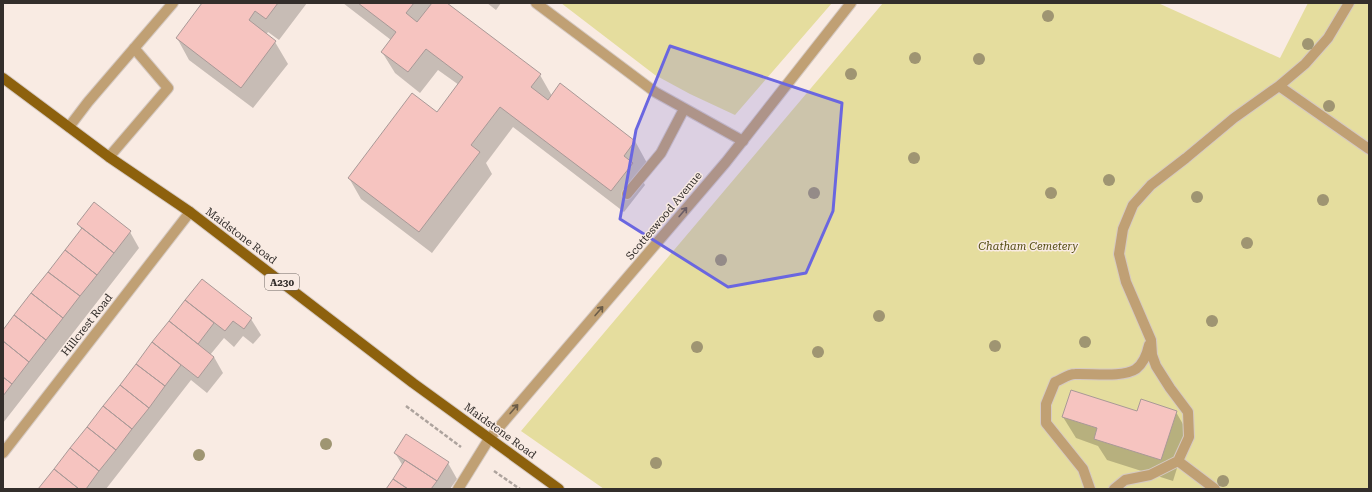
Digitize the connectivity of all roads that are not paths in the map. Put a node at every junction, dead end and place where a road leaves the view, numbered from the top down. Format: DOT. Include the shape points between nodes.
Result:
graph roads {
  1 [pos="173,3"];
  2 [pos="536,3"];
  3 [pos="851,3"];
  4 [pos="1349,3"];
  5 [pos="134,48"];
  6 [pos="3,78"];
  7 [pos="1279,86"];
  8 [pos="684,108"];
  9 [pos="69,127"];
  10 [pos="743,141"];
  11 [pos="1369,149"];
  12 [pos="109,157"];
  13 [pos="627,194"];
  14 [pos="190,212"];
  15 [pos="1151,340"];
  16 [pos="489,439"];
  17 [pos="3,453"];
  18 [pos="1178,461"];
  19 [pos="458,489"];
  20 [pos="559,489"];
  21 [pos="1090,489"];
  22 [pos="1114,489"];
  23 [pos="1215,489"];
  1 -- 5 [label="street"];
  2 -- 8 [label="street" via="655,92"];
  3 -- 10 [label="street, Scotteswood Avenue"];
  4 -- 7 [label="street" via="1328,38 1305,64"];
  5 -- 9 [label="street"];
  5 -- 12 [label="street" via="168,88"];
  6 -- 9 [label="main road, Maidstone Road / A230"];
  7 -- 11 [label="street"];
  7 -- 15 [label="street" via="1234,118 1151,185 1133,205 1123,229 1119,254 1126,282"];
  8 -- 10 [label="street"];
  8 -- 13 [label="street" via="661,154"];
  9 -- 12 [label="main road, Maidstone Road / A230"];
  16 -- 10 [label="street, Scotteswood Avenue, one-way"];
  12 -- 14 [label="main road, Maidstone Road / A230"];
  14 -- 16 [label="main road, Maidstone Road / A230"];
  14 -- 17 [label="street, Hillcrest Road"];
  15 -- 18 [label="street" via="1156,366 1188,412 1189,436"];
  15 -- 21 [label="street" via="1146,357 1136,369 1124,373 1073,374 1055,382 1046,404 1046,423 1083,469"];
  16 -- 19 [label="street, Scotteswood Avenue"];
  16 -- 20 [label="main road, Maidstone Road / A230"];
  18 -- 22 [label="street" via="1150,475 1125,480"];
  18 -- 23 [label="street"];
}
